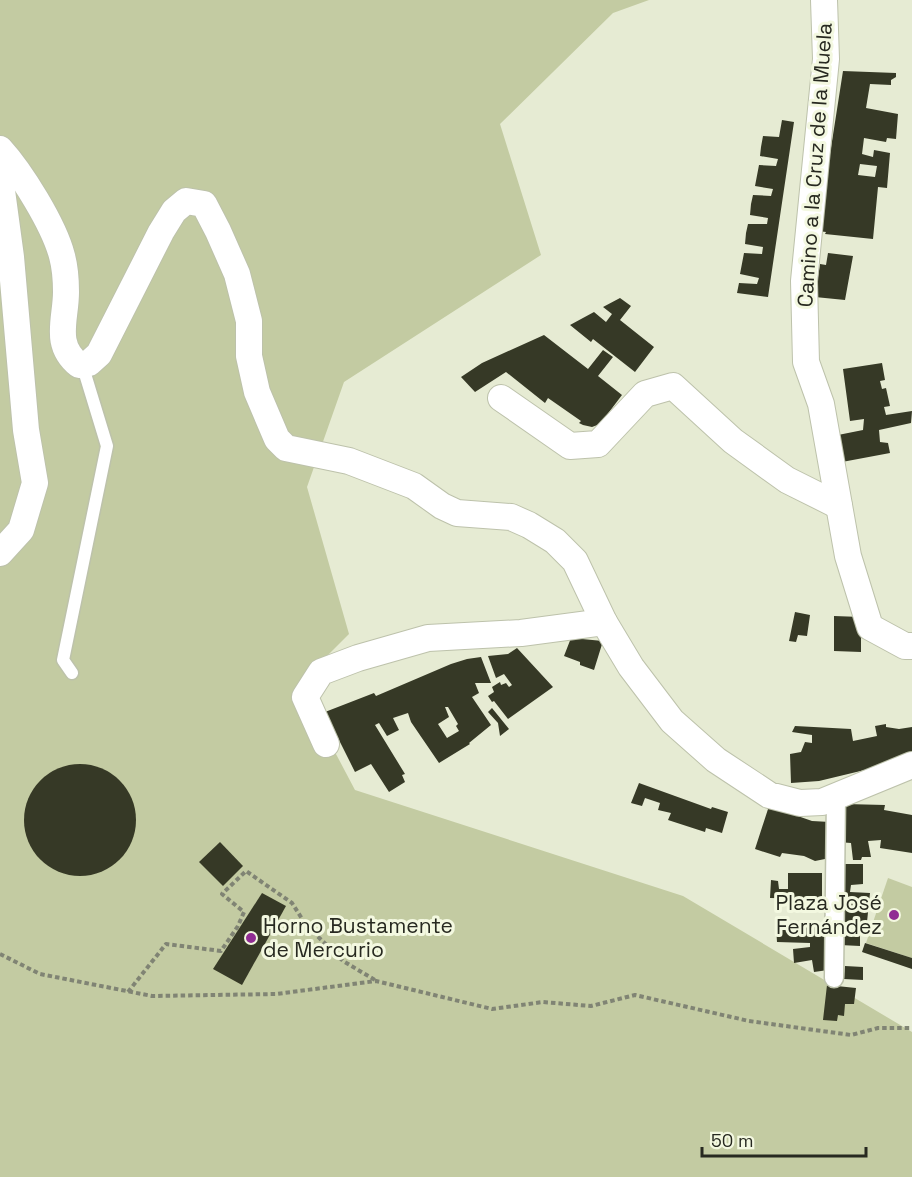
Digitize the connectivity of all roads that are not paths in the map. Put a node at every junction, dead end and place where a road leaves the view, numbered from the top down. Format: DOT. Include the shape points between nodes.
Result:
graph roads {
  1 [pos="824,0"];
  2 [pos="0,149"];
  3 [pos="0,176"];
  4 [pos="82,364"];
  5 [pos="501,398"];
  6 [pos="839,506"];
  7 [pos="0,553"];
  8 [pos="604,622"];
  9 [pos="912,646"];
  10 [pos="72,673"];
  11 [pos="326,744"];
  12 [pos="912,765"];
  13 [pos="836,795"];
  14 [pos="834,978"];
  1 -- 6 [label="street, Camino a la Cruz de la Muela" via="826,59 804,293 806,362 821,404"];
  2 -- 4 [label="street" via="43,212 62,256 66,293 63,342 69,357"];
  3 -- 7 [label="street" via="35,483 21,530"];
  4 -- 8 [label="street" via="89,363 106,343 174,211 186,201 204,204 237,274 249,321 249,356 277,439 286,448 349,461 414,486 457,513 511,517 529,525 555,541 575,561"];
  4 -- 10 [label="lane" via="107,446 63,660"];
  5 -- 6 [label="street" via="570,446 579,446 598,444 645,394 673,386 733,441 788,480"];
  6 -- 9 [label="street, Camino a la Cruz de la Muela" via="848,556 870,627"];
  8 -- 11 [label="street" via="428,639 321,672 305,697"];
  8 -- 13 [label="street" via="651,695 716,760 769,795 822,802"];
  12 -- 13 [label="street"];
  13 -- 14 [label="street"];
}
